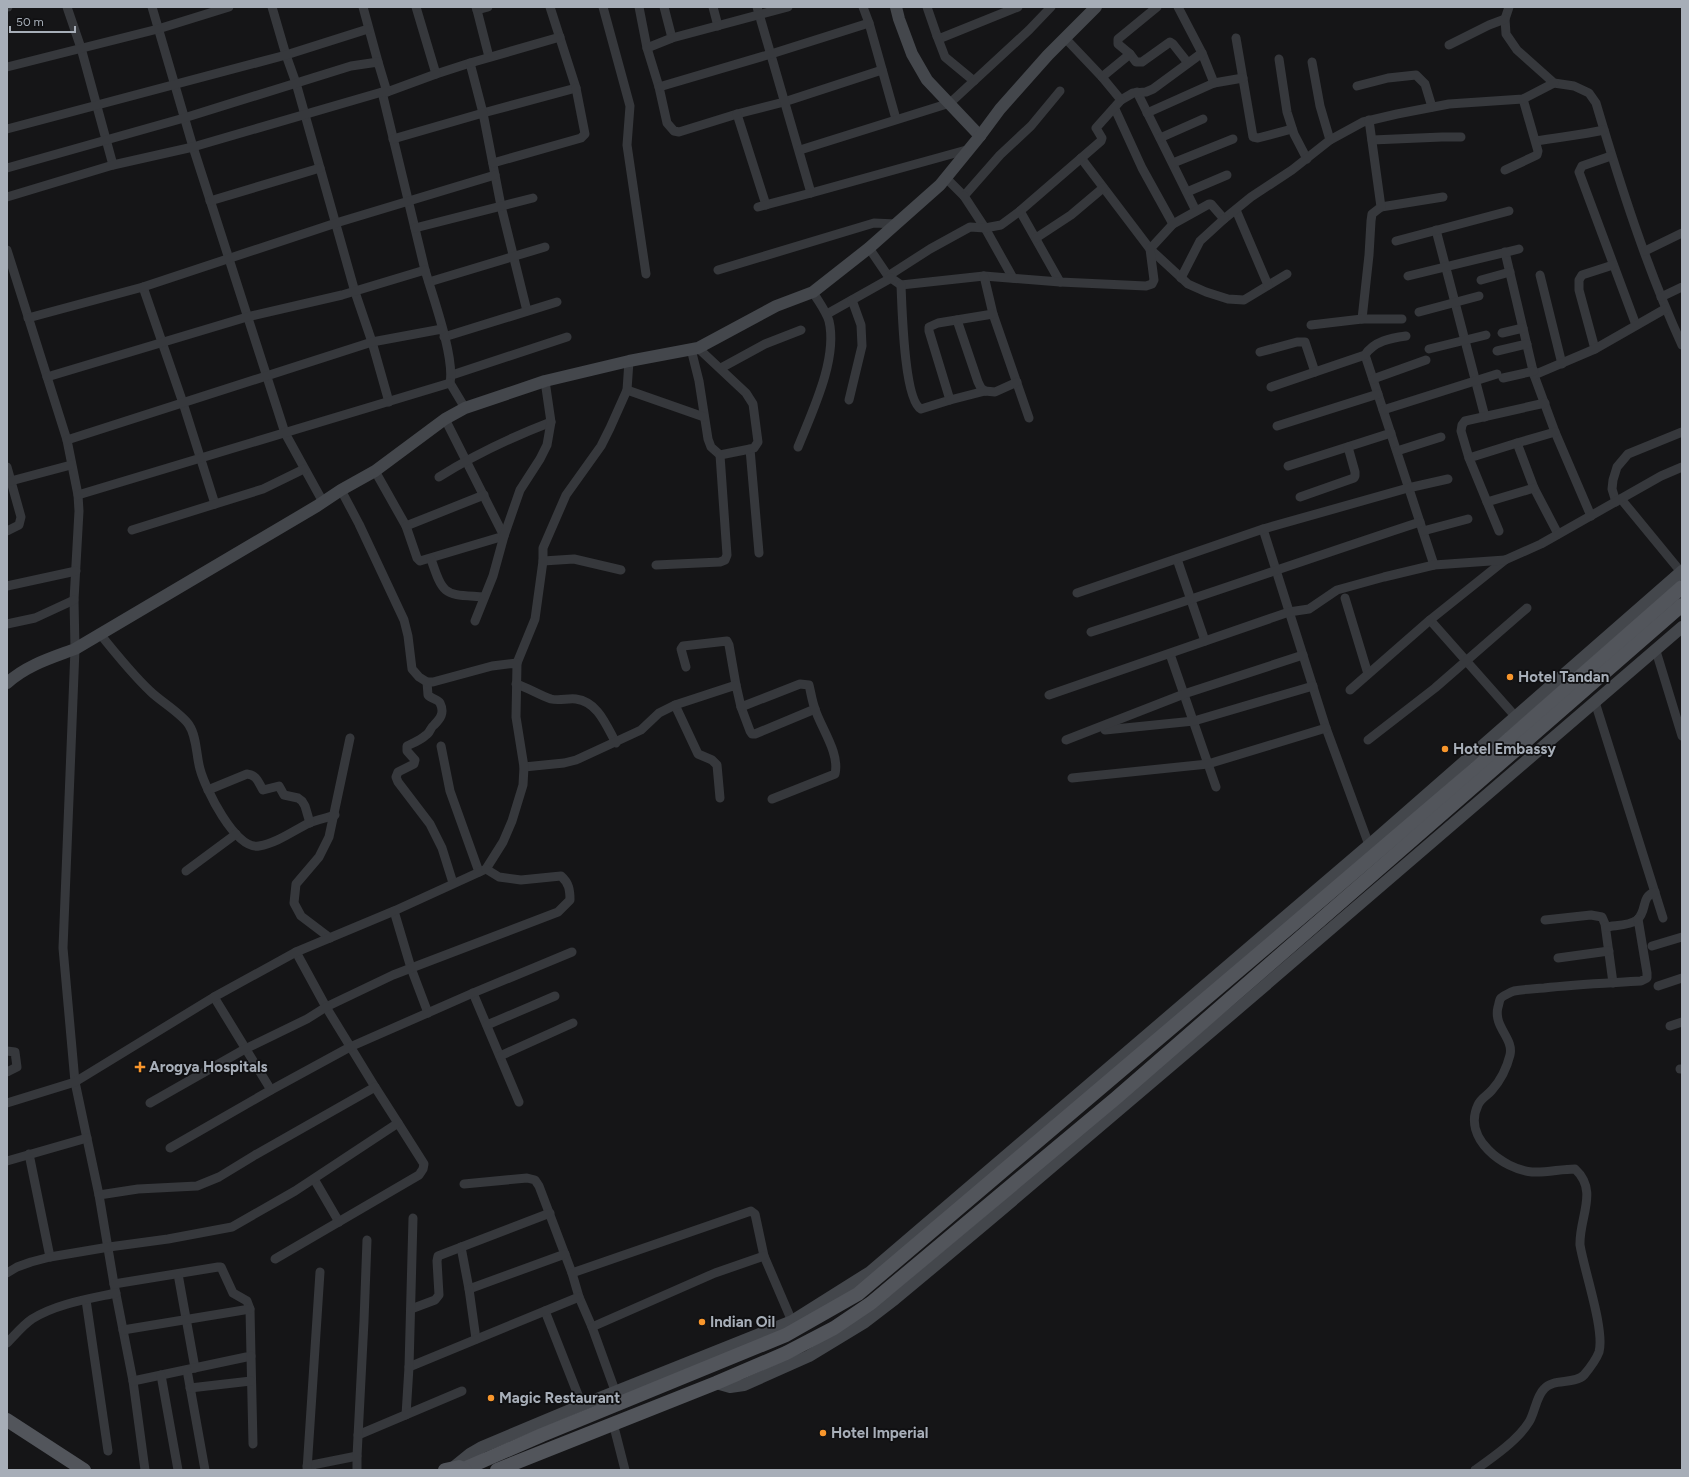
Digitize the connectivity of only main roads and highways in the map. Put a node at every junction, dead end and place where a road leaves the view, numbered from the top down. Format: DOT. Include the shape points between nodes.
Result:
graph roads {
  1 [pos="1682,587"];
  2 [pos="1682,606"];
  3 [pos="7,1420"];
  4 [pos="457,1469"];
  5 [pos="84,1470"];
  6 [pos="497,1470"];
  1 -- 4 [label="main road" via="1457,784 864,1289 794,1326 618,1398 542,1435"];
  2 -- 6 [label="main road" via="1116,1098 871,1304 834,1328 786,1353"];
  3 -- 5 [label="main road"];
}
